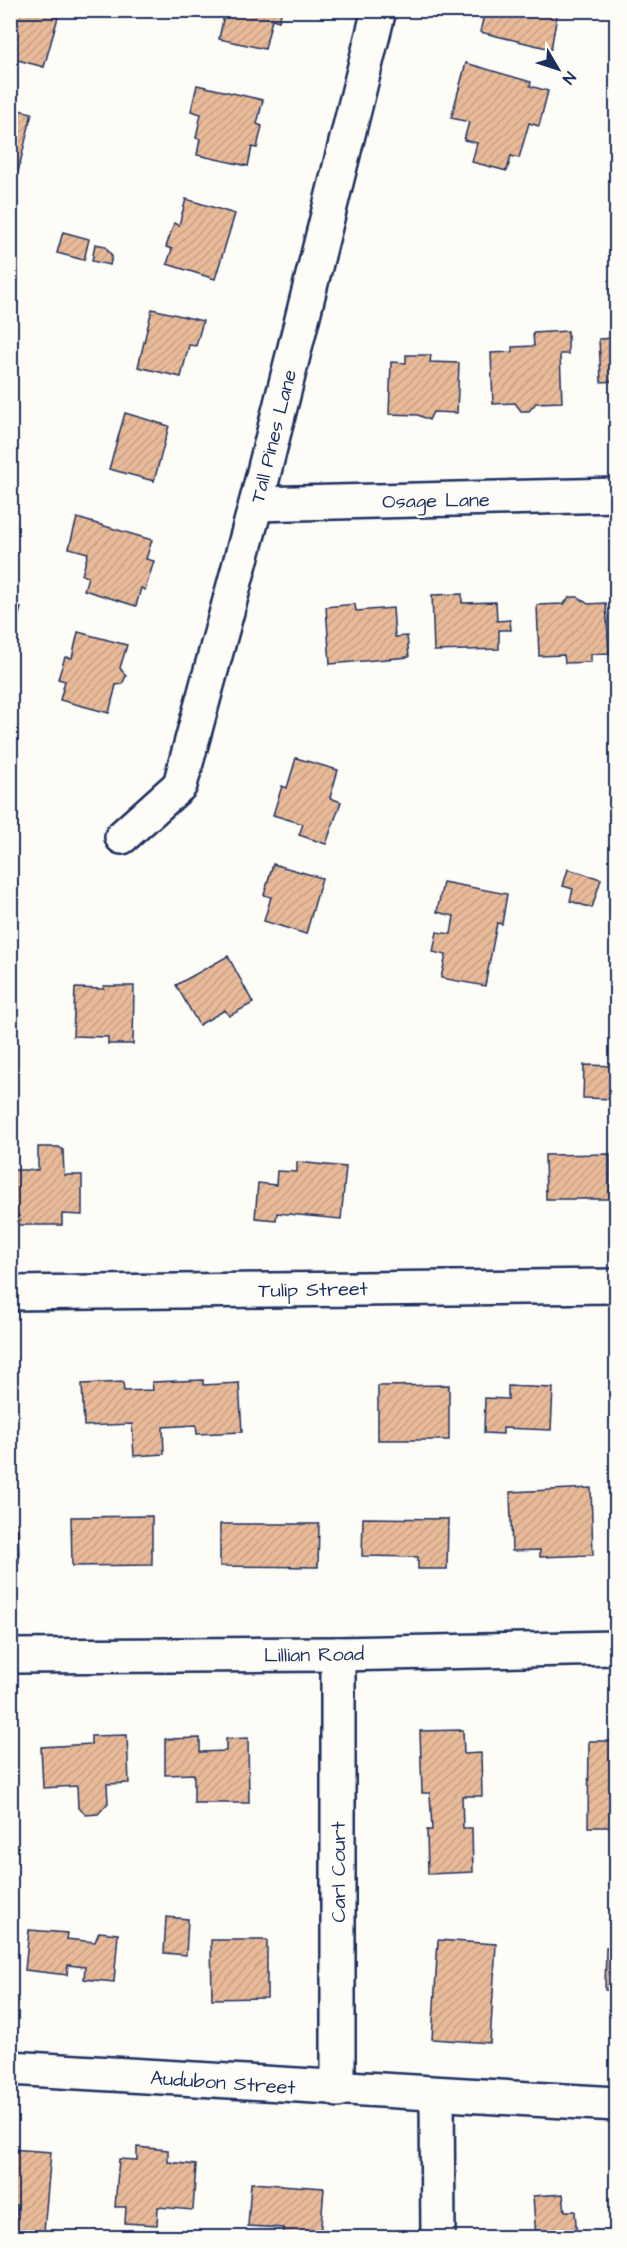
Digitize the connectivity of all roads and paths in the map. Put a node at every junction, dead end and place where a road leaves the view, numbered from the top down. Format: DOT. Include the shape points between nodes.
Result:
graph roads {
  1 [pos="379,10"];
  2 [pos="616,495"];
  3 [pos="256,504"];
  4 [pos="122,837"];
  5 [pos="616,1286"];
  6 [pos="10,1293"];
  7 [pos="616,1648"];
  8 [pos="338,1654"];
  9 [pos="10,1656"];
  10 [pos="10,2068"];
  11 [pos="338,2090"];
  12 [pos="437,2094"];
  13 [pos="616,2104"];
  14 [pos="438,2238"];
  1 -- 3 [label="street, Tall Pines Lane"];
  2 -- 3 [label="street, Osage Lane"];
  3 -- 4 [label="street, Tall Pines Lane" via="180,785"];
  5 -- 6 [label="street, Tulip Street"];
  7 -- 8 [label="street, Lillian Road"];
  8 -- 9 [label="street, Lillian Road"];
  8 -- 11 [label="street, Carl Court"];
  10 -- 11 [label="street, Audubon Street"];
  11 -- 12 [label="street, Audubon Street"];
  12 -- 13 [label="street, Audubon Street"];
  12 -- 14 [label="street"];
}
